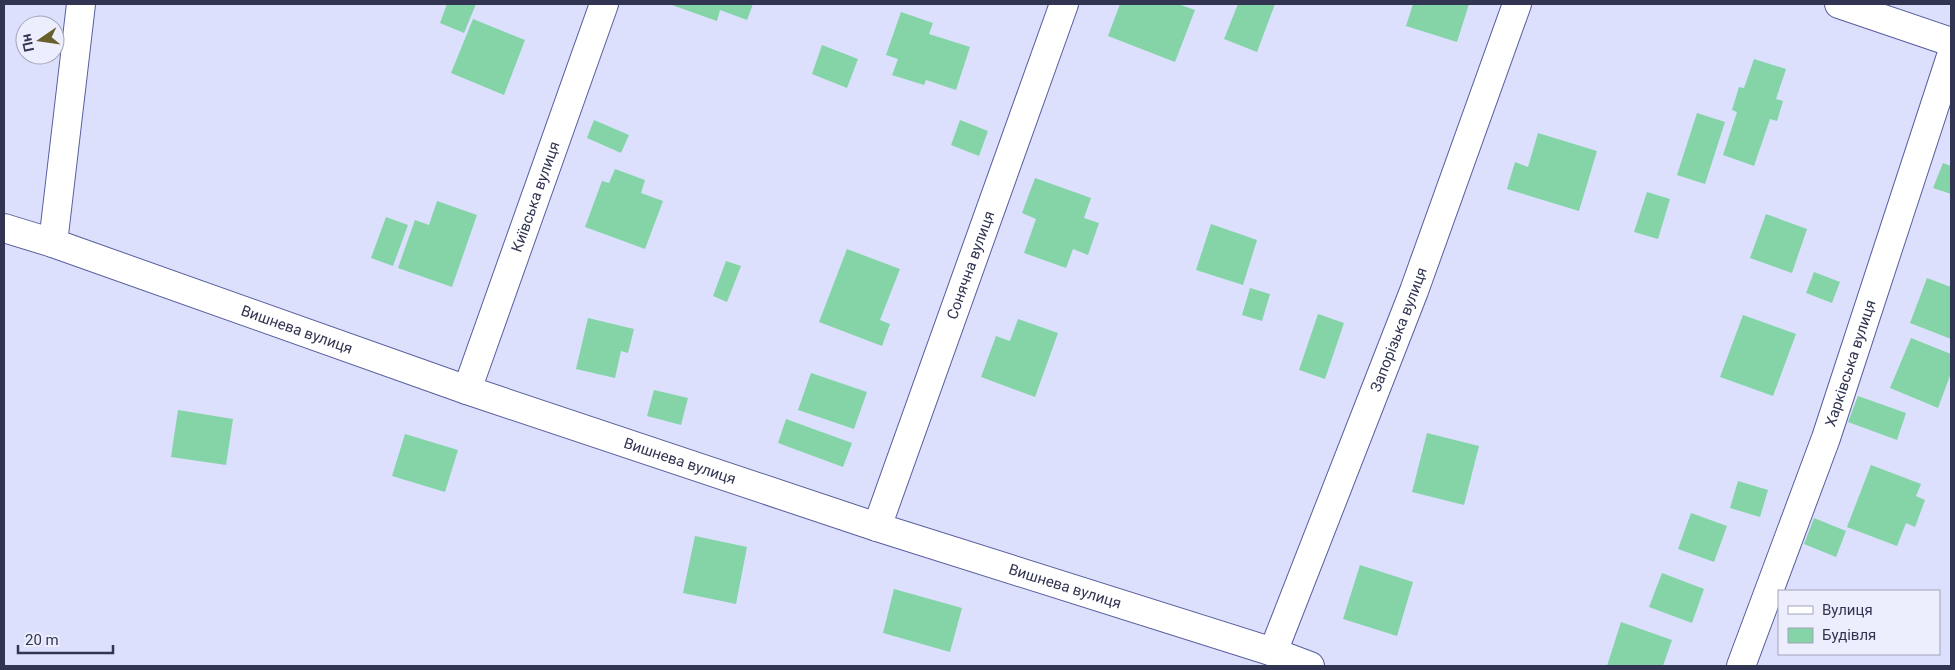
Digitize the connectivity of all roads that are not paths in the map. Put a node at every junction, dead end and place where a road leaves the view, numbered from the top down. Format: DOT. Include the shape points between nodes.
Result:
graph roads {
  1 [pos="81,4"];
  2 [pos="604,4"];
  3 [pos="1064,4"];
  4 [pos="1517,4"];
  5 [pos="1839,4"];
  6 [pos="1951,42"];
  7 [pos="1951,56"];
  8 [pos="4,228"];
  9 [pos="53,243"];
  10 [pos="467,390"];
  11 [pos="877,527"];
  12 [pos="1273,652"];
  13 [pos="1310,666"];
  14 [pos="1741,666"];
  1 -- 9 [label="street"];
  2 -- 10 [label="street, Київська вулиця"];
  3 -- 11 [label="street, Сонячна вулиця"];
  4 -- 12 [label="street, Запорізька вулиця" via="1414,291"];
  5 -- 6 [label="street"];
  7 -- 14 [label="street, Харківська вулиця" via="1826,438"];
  8 -- 9 [label="street, Вишнева вулиця"];
  9 -- 10 [label="street, Вишнева вулиця"];
  10 -- 11 [label="street, Вишнева вулиця"];
  11 -- 12 [label="street, Вишнева вулиця"];
  12 -- 13 [label="street, Вишнева вулиця"];
}
